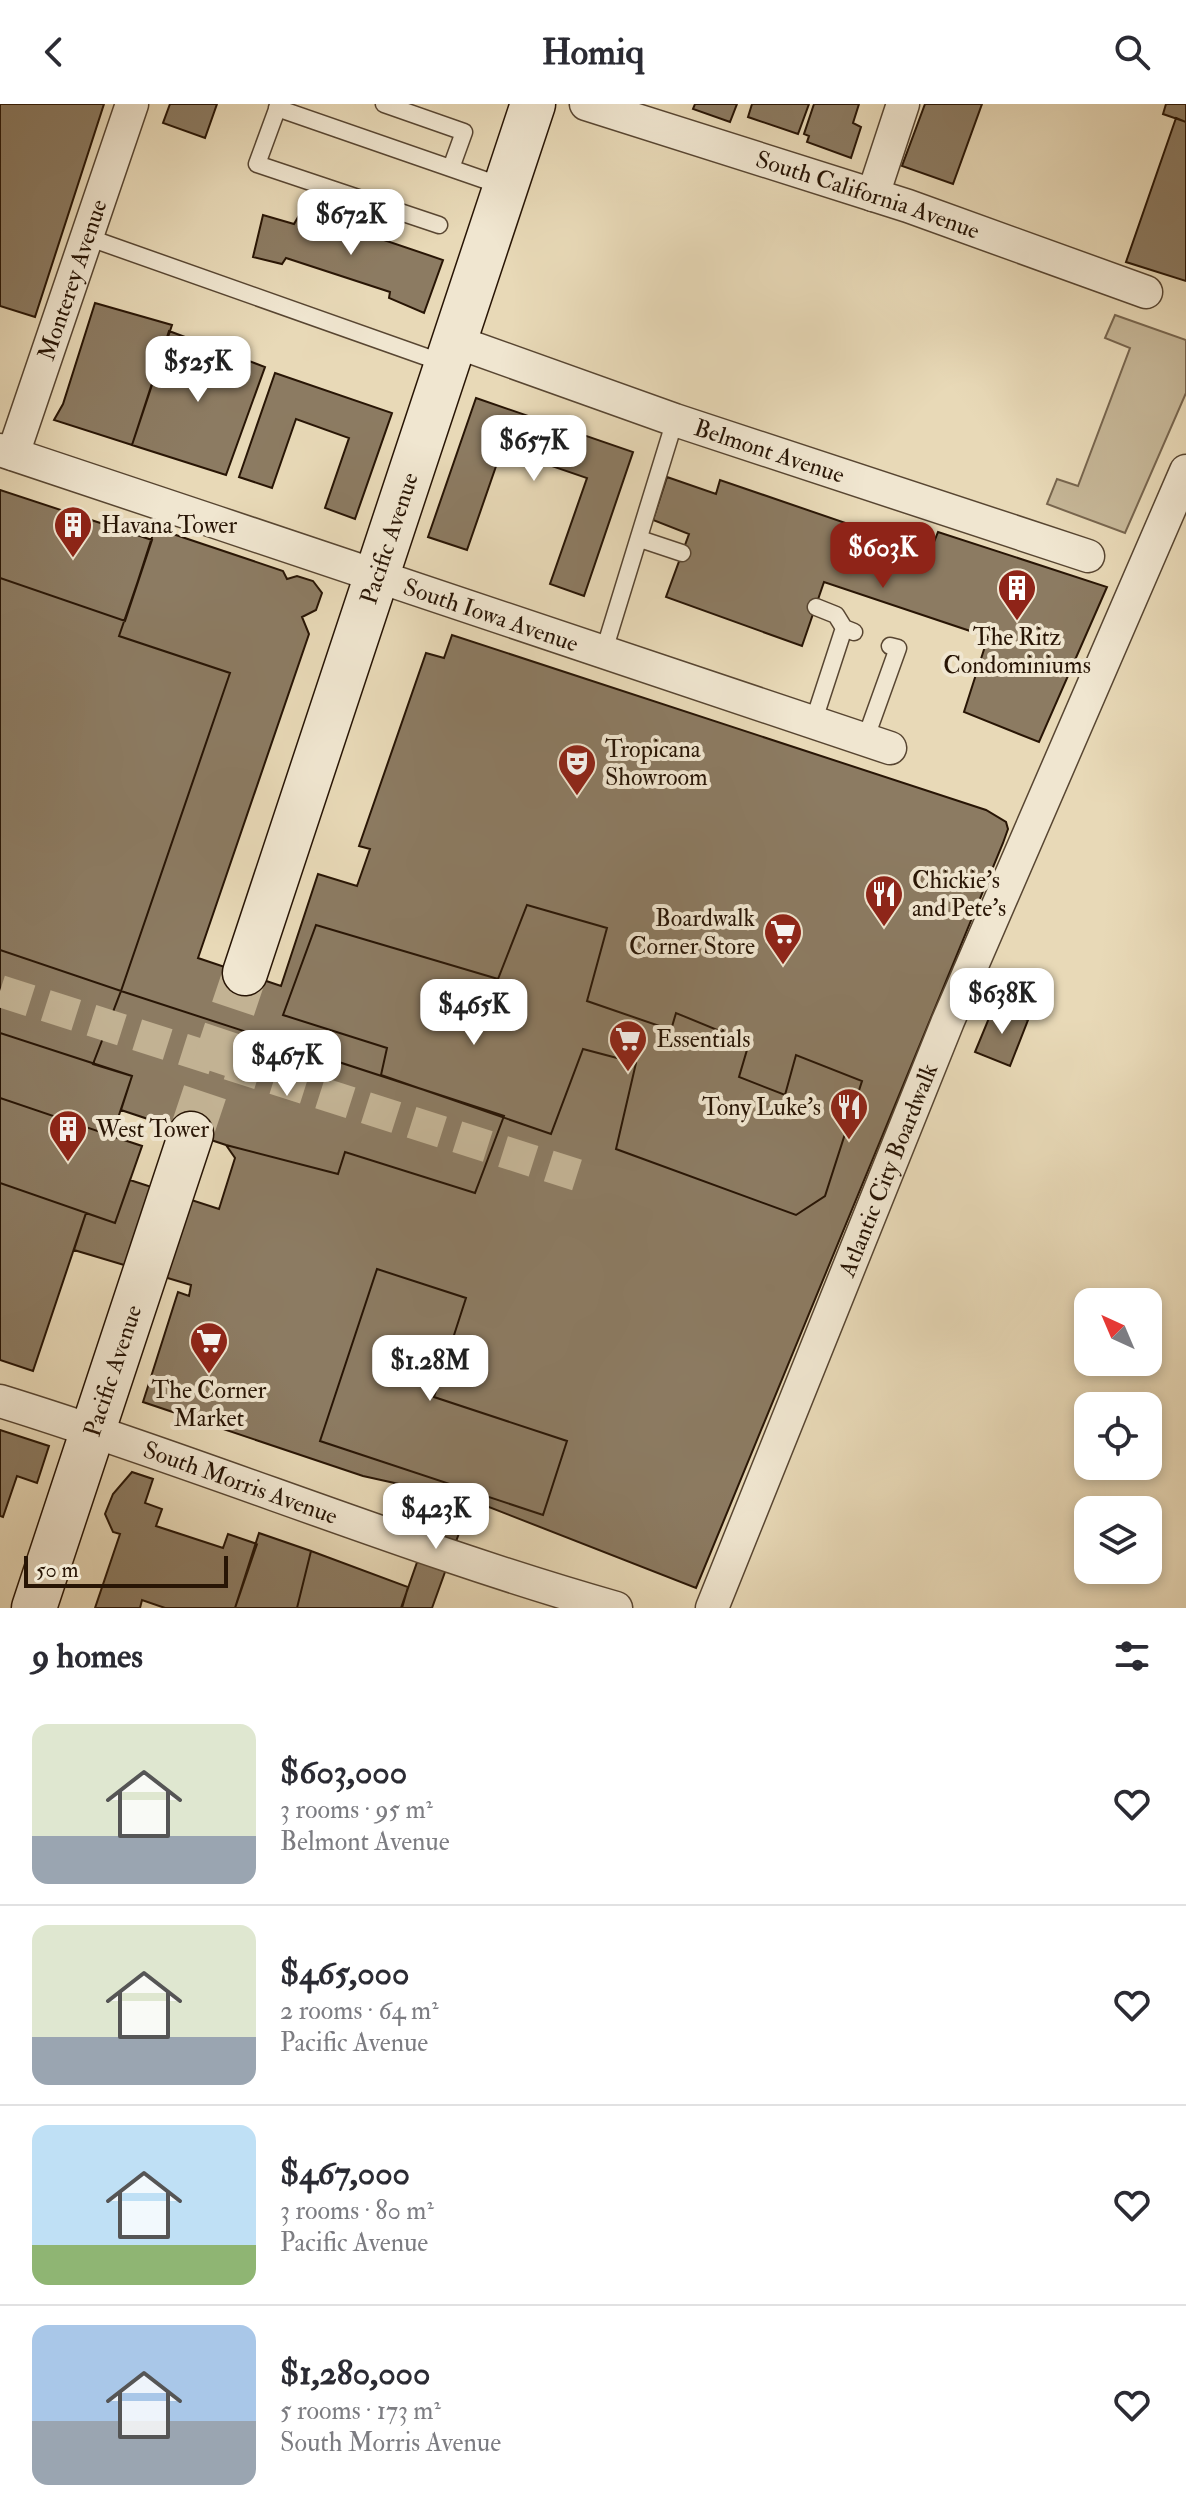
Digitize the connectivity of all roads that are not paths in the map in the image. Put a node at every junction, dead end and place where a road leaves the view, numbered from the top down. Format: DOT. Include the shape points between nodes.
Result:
graph roads {
  1 [pos="132,104"];
  2 [pos="384,104"];
  3 [pos="533,104"];
  4 [pos="586,104"];
  5 [pos="903,104"];
  6 [pos="278,106"];
  7 [pos="451,168"];
  8 [pos="506,187"];
  9 [pos="873,195"];
  10 [pos="439,225"];
  11 [pos="87,237"];
  12 [pos="1146,292"];
  13 [pos="451,353"];
  14 [pos="675,420"];
  15 [pos="7,452"];
  16 [pos="1186,471"];
  17 [pos="640,539"];
  18 [pos="682,553"];
  19 [pos="1088,556"];
  20 [pos="378,574"];
  21 [pos="816,607"];
  22 [pos="890,646"];
  23 [pos="603,654"];
  24 [pos="813,723"];
  25 [pos="877,744"];
  26 [pos="245,973"];
  27 [pos="191,1134"];
  28 [pos="0,1401"];
  29 [pos="93,1430"];
  30 [pos="34,1608"];
  31 [pos="616,1608"];
  32 [pos="712,1608"];
  1 -- 11 [label="street, Monterey Avenue"];
  2 -- 7 [label="lane" via="464,132"];
  3 -- 8 [label="street, Pacific Avenue"];
  4 -- 9 [label="street, South California Avenue"];
  5 -- 9 [label="street"];
  6 -- 7 [label="lane"];
  6 -- 10 [label="lane" via="257,164"];
  7 -- 8 [label="lane"];
  8 -- 13 [label="street, Pacific Avenue"];
  9 -- 12 [label="street, South California Avenue"];
  11 -- 13 [label="lane"];
  11 -- 15 [label="street, Monterey Avenue"];
  13 -- 14 [label="street, Belmont Avenue"];
  13 -- 20 [label="street, Pacific Avenue"];
  14 -- 17 [label="lane"];
  14 -- 19 [label="street, Belmont Avenue"];
  15 -- 20 [label="street, South Iowa Avenue"];
  16 -- 32 [label="street, Atlantic City Boardwalk" via="948,1021"];
  17 -- 18 [label="lane"];
  17 -- 23 [label="lane"];
  20 -- 23 [label="street, South Iowa Avenue"];
  20 -- 26 [label="street, Pacific Avenue"];
  21 -- 24 [label="lane" via="836,615 849,630"];
  22 -- 25 [label="lane" via="898,648"];
  23 -- 24 [label="street, South Iowa Avenue"];
  24 -- 25 [label="street, South Iowa Avenue"];
  27 -- 29 [label="street, Pacific Avenue"];
  28 -- 29 [label="street, South Morris Avenue"];
  29 -- 30 [label="street, Pacific Avenue"];
  29 -- 31 [label="street, South Morris Avenue"];
}
